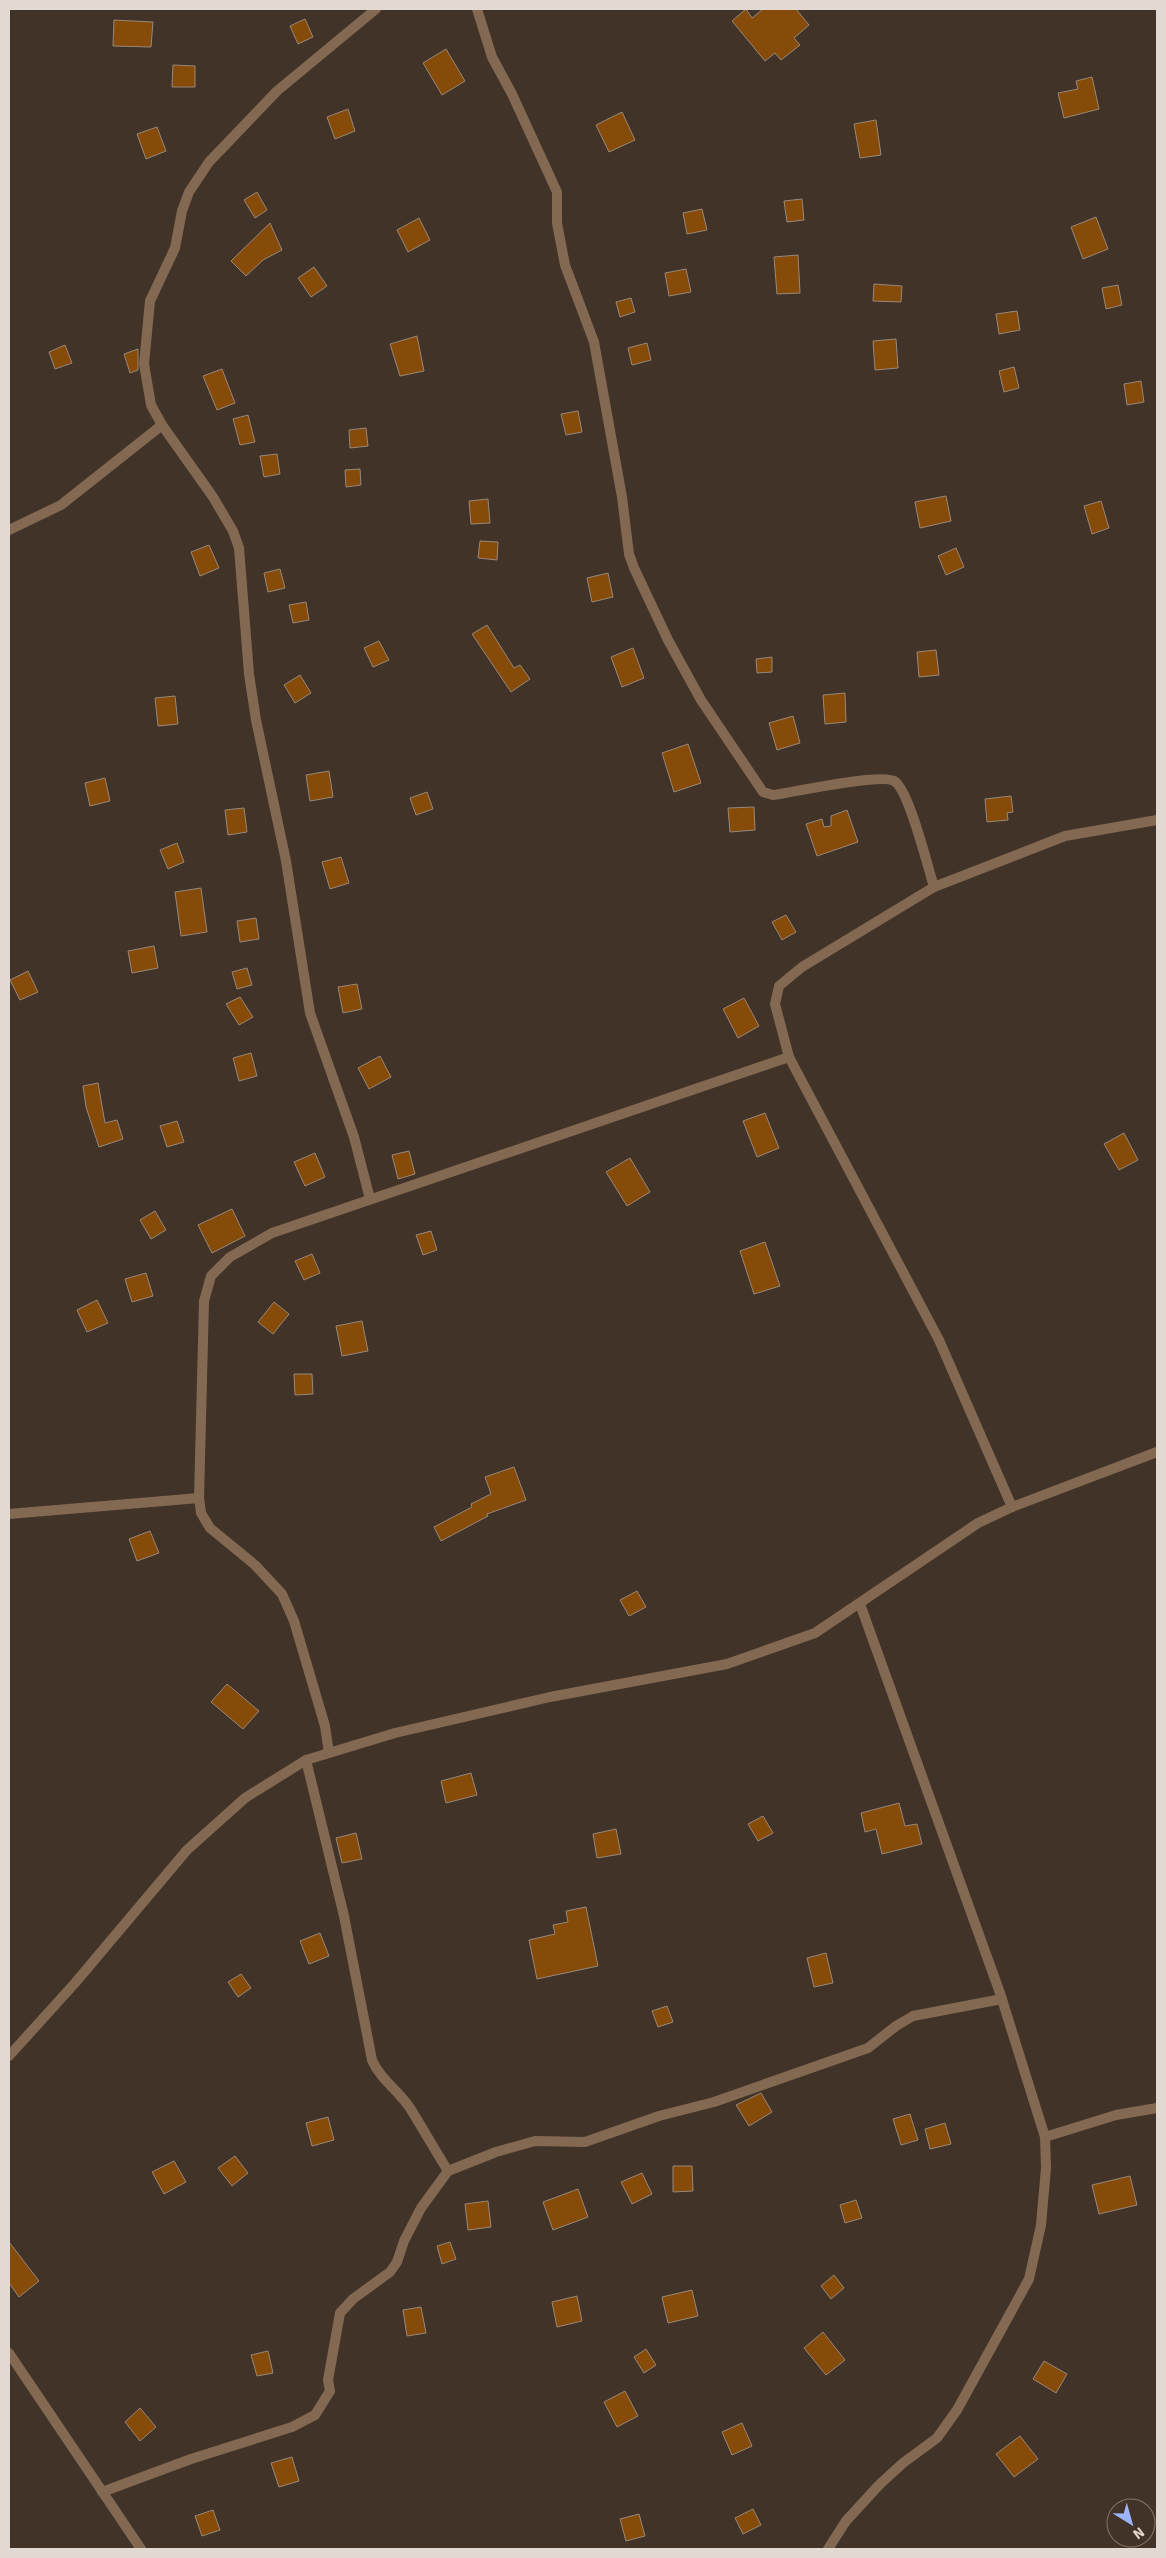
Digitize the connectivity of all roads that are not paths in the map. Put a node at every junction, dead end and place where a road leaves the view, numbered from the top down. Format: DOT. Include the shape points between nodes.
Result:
graph roads {
  1 [pos="376,9"];
  2 [pos="477,9"];
  3 [pos="162,425"];
  4 [pos="9,530"];
  5 [pos="1157,820"];
  6 [pos="934,888"];
  7 [pos="789,1057"];
  8 [pos="370,1199"];
  9 [pos="1157,1452"];
  10 [pos="199,1498"];
  11 [pos="1012,1507"];
  12 [pos="9,1514"];
  13 [pos="860,1604"];
  14 [pos="329,1753"];
  15 [pos="306,1760"];
  16 [pos="1002,1999"];
  17 [pos="9,2056"];
  18 [pos="1157,2108"];
  19 [pos="1045,2137"];
  20 [pos="448,2171"];
  21 [pos="9,2353"];
  22 [pos="102,2492"];
  23 [pos="141,2549"];
  24 [pos="828,2549"];
  1 -- 3 [label="street" via="277,91 209,162 189,192 175,248 150,301 147,317 144,364 147,392 150,405"];
  2 -- 6 [label="street" via="492,58 558,192 557,223 565,265 594,342 629,554 668,640 701,700 763,792 774,795 863,781 895,781 906,796"];
  3 -- 4 [label="street" via="61,504"];
  3 -- 8 [label="street" via="213,497 239,548 250,684 286,861 310,1013 354,1137"];
  5 -- 6 [label="street" via="1065,836"];
  6 -- 7 [label="street" via="802,968 779,986 776,1014"];
  7 -- 8 [label="street"];
  7 -- 11 [label="street" via="939,1340"];
  8 -- 10 [label="street" via="272,1233 230,1257 211,1276 204,1301"];
  9 -- 11 [label="street"];
  10 -- 12 [label="street"];
  10 -- 14 [label="street" via="201,1513 210,1528 255,1565 282,1594 299,1638 325,1726"];
  11 -- 13 [label="street" via="978,1523"];
  13 -- 14 [label="street" via="815,1633 727,1664 550,1697 395,1733"];
  13 -- 16 [label="street"];
  14 -- 15 [label="street"];
  15 -- 17 [label="street" via="245,1798 187,1850"];
  15 -- 20 [label="street" via="344,1916 372,2060 377,2072 410,2108"];
  16 -- 19 [label="street"];
  16 -- 20 [label="street" via="919,2014 896,2026 868,2048 714,2102 659,2116 585,2142 535,2141"];
  18 -- 19 [label="street" via="1116,2115"];
  19 -- 24 [label="street" via="1041,2225 1029,2279 958,2410 937,2438 903,2463 846,2521"];
  20 -- 22 [label="street" via="421,2208 390,2272 353,2298 340,2312 328,2380 330,2391 316,2415 292,2427"];
  21 -- 22 [label="street"];
  22 -- 23 [label="street"];
}
